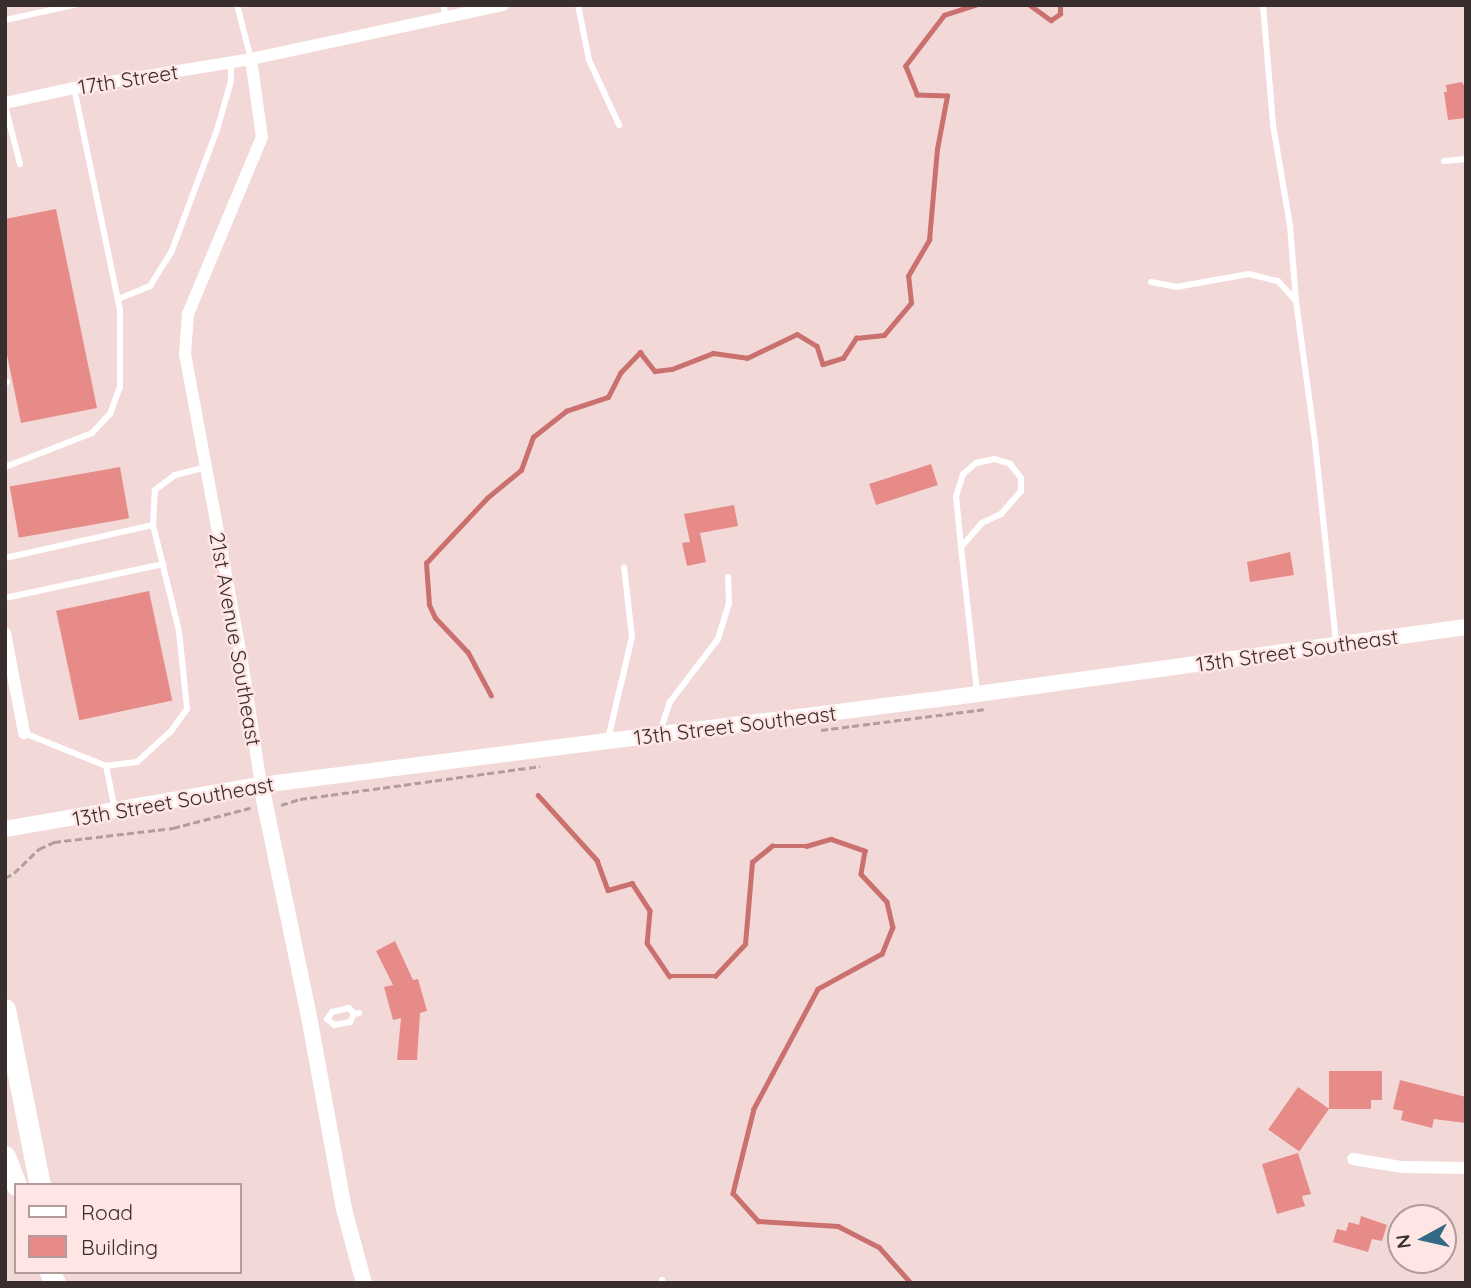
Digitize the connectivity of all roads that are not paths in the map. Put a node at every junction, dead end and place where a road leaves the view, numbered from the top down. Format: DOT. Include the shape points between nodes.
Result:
graph roads {
  1 [pos="74,5"];
  2 [pos="237,5"];
  3 [pos="503,5"];
  4 [pos="578,5"];
  5 [pos="1263,5"];
  6 [pos="445,11"];
  7 [pos="5,20"];
  8 [pos="251,59"];
  9 [pos="231,62"];
  10 [pos="74,88"];
  11 [pos="5,105"];
  12 [pos="619,125"];
  13 [pos="1466,159"];
  14 [pos="1444,161"];
  15 [pos="20,164"];
  16 [pos="1151,282"];
  17 [pos="118,299"];
  18 [pos="1296,301"];
  19 [pos="5,467"];
  20 [pos="206,467"];
  21 [pos="153,525"];
  22 [pos="961,547"];
  23 [pos="5,558"];
  24 [pos="163,564"];
  25 [pos="624,567"];
  26 [pos="728,577"];
  27 [pos="5,597"];
  28 [pos="1466,627"];
  29 [pos="5,633"];
  30 [pos="1336,645"];
  31 [pos="977,694"];
  32 [pos="24,733"];
  33 [pos="659,734"];
  34 [pos="608,741"];
  35 [pos="106,766"];
  36 [pos="261,785"];
  37 [pos="115,811"];
  38 [pos="5,829"];
  39 [pos="5,1009"];
  40 [pos="327,1019"];
  41 [pos="310,1022"];
  42 [pos="5,1156"];
  43 [pos="1353,1159"];
  44 [pos="1466,1168"];
  45 [pos="15,1183"];
  46 [pos="40,1183"];
  47 [pos="364,1283"];
  1 -- 7 [label="lane"];
  2 -- 8 [label="lane, 21st Avenue Southeast"];
  3 -- 6 [label="street, 17th Street"];
  4 -- 12 [label="lane" via="589,60"];
  5 -- 18 [label="lane"];
  6 -- 8 [label="street, 17th Street"];
  8 -- 9 [label="street, 17th Street"];
  8 -- 20 [label="street, 21st Avenue Southeast" via="261,137 188,314 184,354"];
  9 -- 10 [label="street, 17th Street"];
  9 -- 17 [label="lane" via="231,81 217,130 171,253 150,286"];
  10 -- 11 [label="street, 17th Street"];
  10 -- 17 [label="lane"];
  11 -- 15 [label="lane"];
  13 -- 14 [label="lane"];
  16 -- 18 [label="lane" via="1176,287 1249,274 1278,281"];
  17 -- 19 [label="lane" via="120,387 110,414 92,433"];
  18 -- 30 [label="lane"];
  20 -- 21 [label="lane" via="175,475 155,490"];
  20 -- 36 [label="street, 21st Avenue Southeast"];
  21 -- 23 [label="lane"];
  21 -- 24 [label="lane"];
  22 -- 22 [label="lane" via="956,496 963,474 976,463 995,459 1010,464 1021,478 1021,491"];
  22 -- 31 [label="lane"];
  24 -- 27 [label="lane"];
  24 -- 35 [label="lane" via="179,631 187,709 137,762"];
  25 -- 34 [label="lane" via="632,637"];
  26 -- 33 [label="lane" via="729,603 718,639 670,702"];
  28 -- 30 [label="street, 13th Street Southeast"];
  29 -- 32 [label="street"];
  30 -- 31 [label="street, 13th Street Southeast"];
  31 -- 33 [label="street, 13th Street Southeast"];
  32 -- 35 [label="lane"];
  33 -- 34 [label="street, 13th Street Southeast"];
  34 -- 36 [label="street, 13th Street Southeast"];
  35 -- 37 [label="lane"];
  36 -- 37 [label="street, 13th Street Southeast"];
  36 -- 41 [label="street, 21st Avenue Southeast"];
  37 -- 38 [label="street, 13th Street Southeast"];
  39 -- 46 [label="highway"];
  40 -- 40 [label="lane" via="331,1012 349,1008 357,1014 351,1022 334,1025"];
  40 -- 41 [label="lane"];
  41 -- 47 [label="street, 21st Avenue Southeast" via="344,1209"];
  42 -- 45 [label="highway"];
  43 -- 44 [label="street" via="1402,1167"];
}
